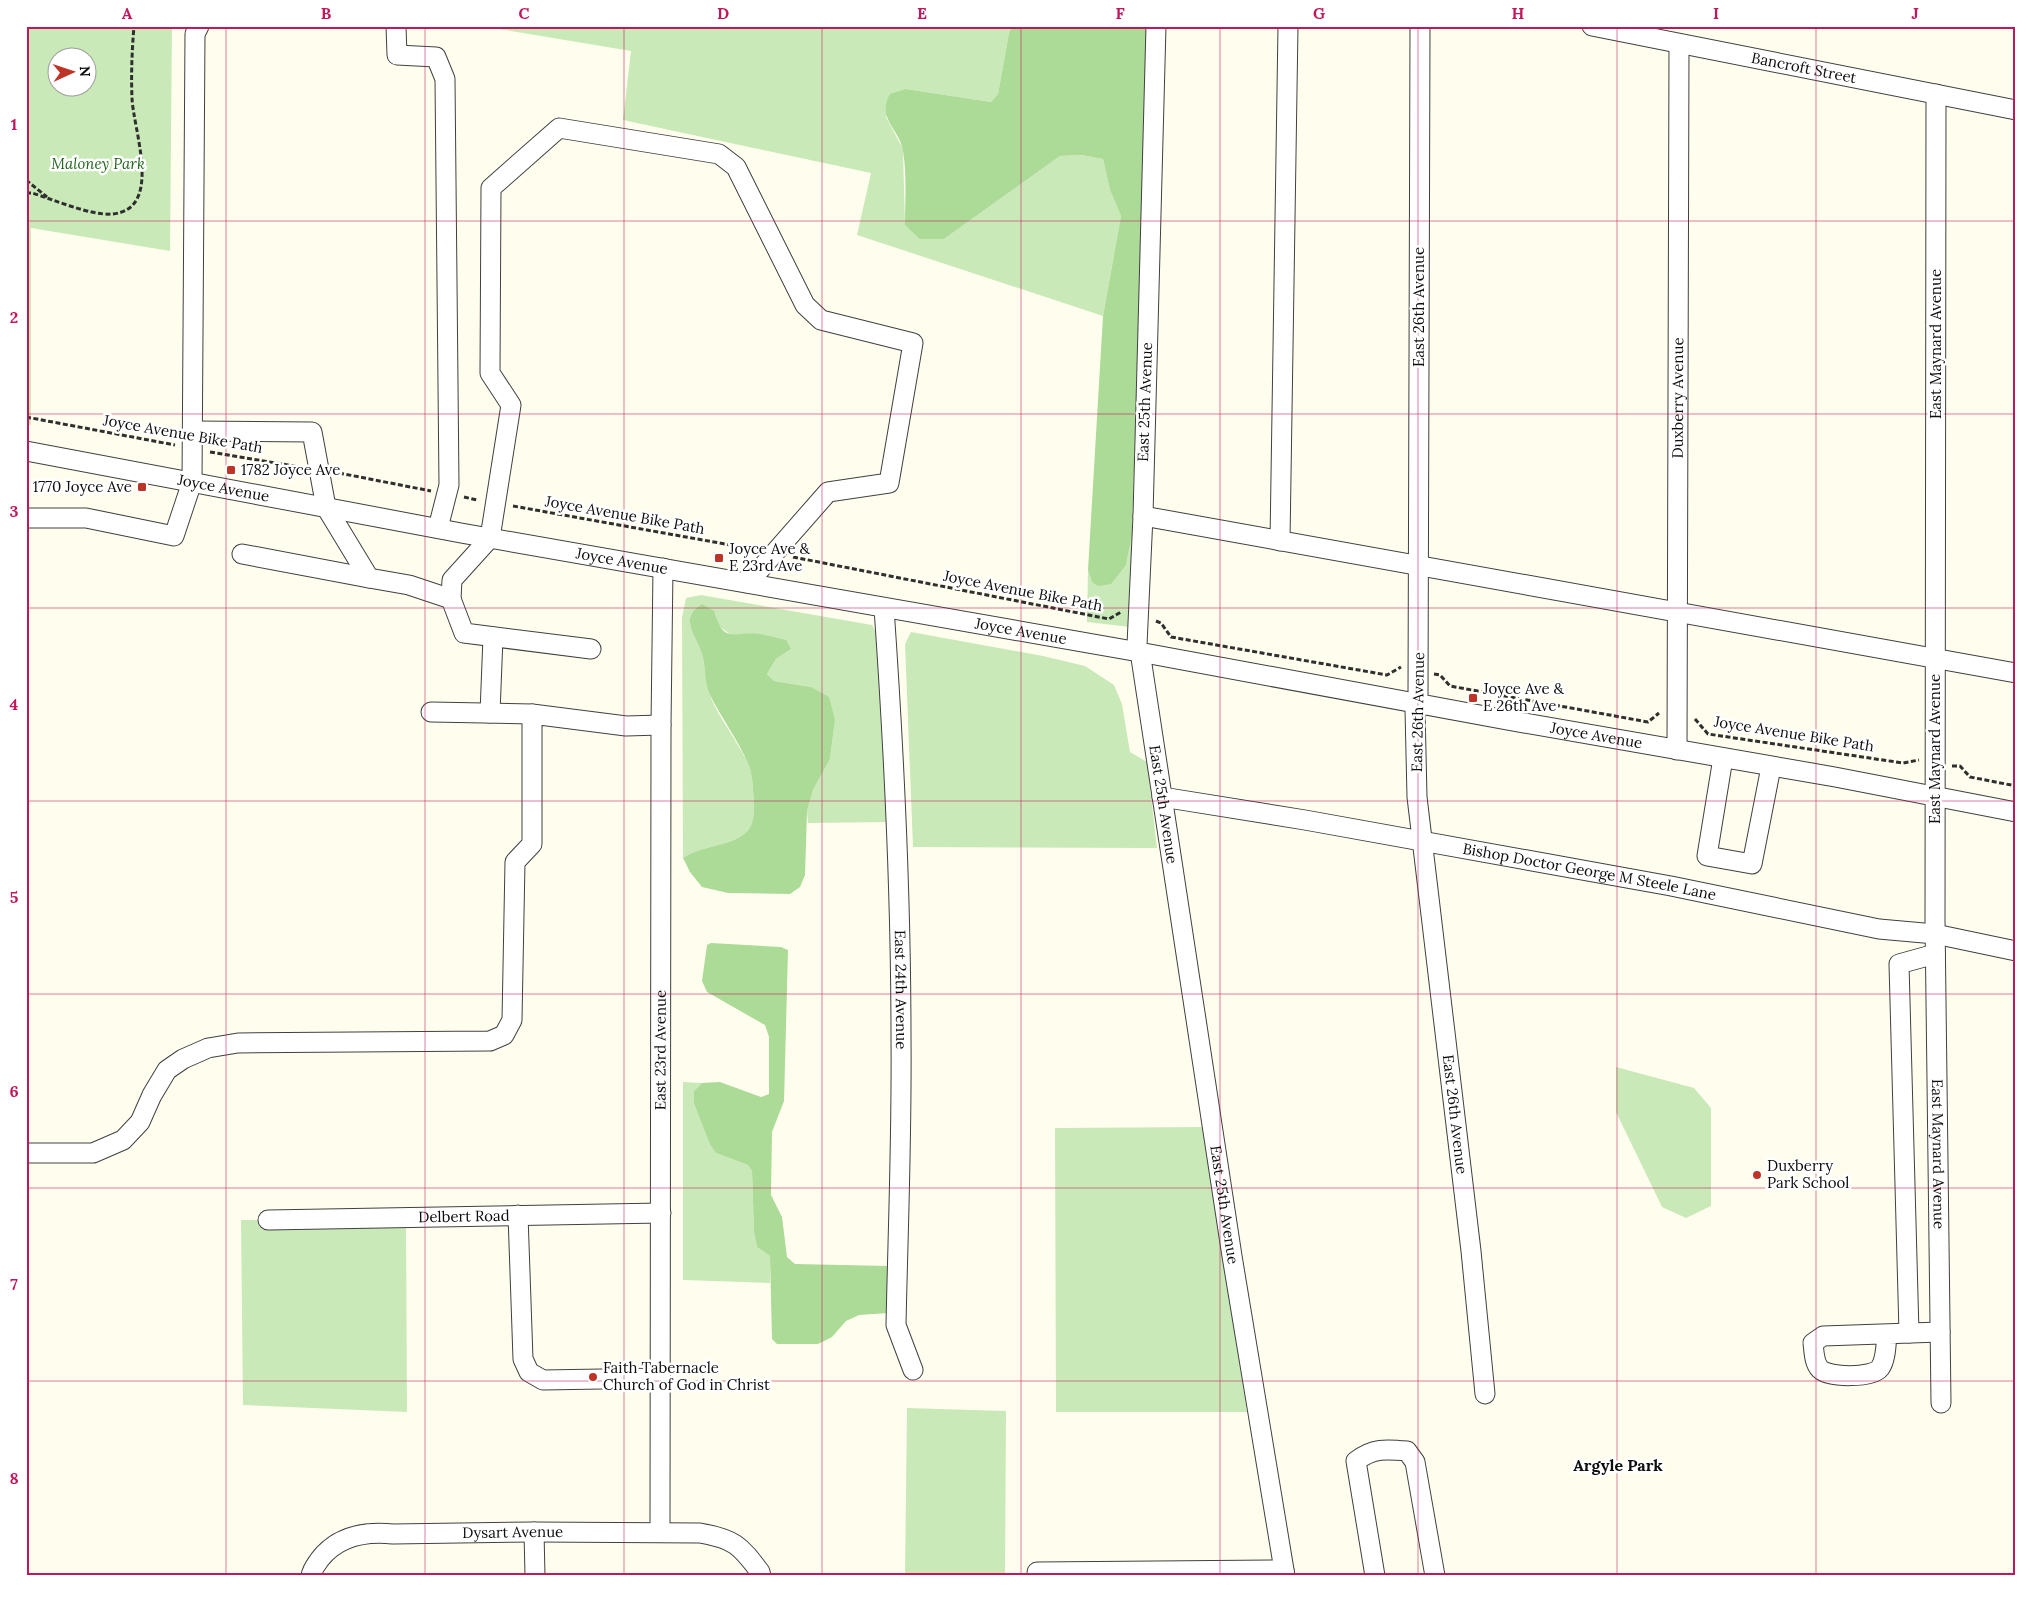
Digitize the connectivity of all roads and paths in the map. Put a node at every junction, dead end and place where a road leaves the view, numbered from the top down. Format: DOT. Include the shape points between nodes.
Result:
graph roads {
  1 [pos="134,26"];
  2 [pos="199,26"];
  3 [pos="396,26"];
  4 [pos="1156,26"];
  5 [pos="1288,26"];
  6 [pos="1420,26"];
  7 [pos="1592,26"];
  8 [pos="1679,44"];
  9 [pos="1936,94"];
  10 [pos="2016,110"];
  11 [pos="26,180"];
  12 [pos="26,193"];
  13 [pos="49,198"];
  14 [pos="26,417"];
  15 [pos="193,440"];
  16 [pos="26,451"];
  17 [pos="319,470"];
  18 [pos="192,482"];
  19 [pos="447,494"];
  20 [pos="495,503"];
  21 [pos="326,507"];
  22 [pos="1143,516"];
  23 [pos="26,518"];
  24 [pos="438,528"];
  25 [pos="490,538"];
  26 [pos="1280,541"];
  27 [pos="775,552"];
  28 [pos="242,554"];
  29 [pos="1419,566"];
  30 [pos="663,568"];
  31 [pos="369,578"];
  32 [pos="748,583"];
  33 [pos="451,599"];
  34 [pos="884,608"];
  35 [pos="1677,612"];
  36 [pos="1139,617"];
  37 [pos="493,637"];
  38 [pos="591,649"];
  39 [pos="1139,652"];
  40 [pos="1936,659"];
  41 [pos="1418,670"];
  42 [pos="2016,673"];
  43 [pos="1416,703"];
  44 [pos="430,712"];
  45 [pos="490,713"];
  46 [pos="532,714"];
  47 [pos="1677,716"];
  48 [pos="661,725"];
  49 [pos="1677,750"];
  50 [pos="1723,758"];
  51 [pos="1935,765"];
  52 [pos="1771,767"];
  53 [pos="2016,786"];
  54 [pos="1162,797"];
  55 [pos="1934,797"];
  56 [pos="2016,812"];
  57 [pos="1422,842"];
  58 [pos="1935,934"];
  59 [pos="2016,951"];
  60 [pos="1935,954"];
  61 [pos="26,1153"];
  62 [pos="1938,1182"];
  63 [pos="1906,1184"];
  64 [pos="661,1213"];
  65 [pos="518,1216"];
  66 [pos="268,1220"];
  67 [pos="1940,1332"];
  68 [pos="1909,1333"];
  69 [pos="1887,1334"];
  70 [pos="913,1370"];
  71 [pos="661,1378"];
  72 [pos="1485,1394"];
  73 [pos="1941,1403"];
  74 [pos="534,1532"];
  75 [pos="660,1532"];
  76 [pos="1037,1572"];
  77 [pos="1285,1573"];
  78 [pos="311,1576"];
  79 [pos="535,1576"];
  80 [pos="761,1576"];
  81 [pos="1375,1576"];
  82 [pos="1435,1576"];
  1 -- 13 [label="path" via="132,100 143,171 136,202 126,211 112,214 90,211"];
  2 -- 15 [label="street" via="195,34"];
  3 -- 19 [label="street" via="397,55 436,57 445,79"];
  4 -- 22 [label="street, East 25th Avenue"];
  5 -- 26 [label="street"];
  6 -- 29 [label="street, East 26th Avenue"];
  7 -- 8 [label="street, Bancroft Street"];
  8 -- 9 [label="street, Bancroft Street"];
  8 -- 35 [label="street, Duxberry Avenue"];
  9 -- 10 [label="street, Bancroft Street"];
  9 -- 40 [label="street, East Maynard Avenue"];
  11 -- 13 [label="path"];
  12 -- 13 [label="path"];
  14 -- 15 [label="path, Joyce Avenue Bike Path"];
  15 -- 17 [label="path, Joyce Avenue Bike Path"];
  15 -- 17 [label="street" via="312,432"];
  15 -- 18 [label="street"];
  16 -- 18 [label="street, Joyce Avenue"];
  17 -- 19 [label="path, Joyce Avenue Bike Path"];
  17 -- 21 [label="street"];
  18 -- 21 [label="street, Joyce Avenue"];
  18 -- 23 [label="street" via="174,536 86,518"];
  19 -- 20 [label="path, Joyce Avenue Bike Path"];
  19 -- 24 [label="street"];
  20 -- 25 [label="street"];
  20 -- 27 [label="path, Joyce Avenue Bike Path"];
  20 -- 27 [label="street" via="511,405 490,373 492,188 559,128 719,154 736,167 805,305 821,320 913,343 889,483 828,492"];
  21 -- 24 [label="street, Joyce Avenue"];
  21 -- 31 [label="street"];
  22 -- 26 [label="street"];
  22 -- 36 [label="street, East 25th Avenue"];
  24 -- 25 [label="street, Joyce Avenue"];
  25 -- 30 [label="street, Joyce Avenue"];
  25 -- 33 [label="street" via="452,580"];
  26 -- 29 [label="street"];
  27 -- 32 [label="street"];
  27 -- 36 [label="path, Joyce Avenue Bike Path" via="1109,619 1120,612"];
  28 -- 31 [label="street"];
  29 -- 35 [label="street"];
  29 -- 41 [label="street, East 26th Avenue"];
  30 -- 32 [label="street, Joyce Avenue"];
  30 -- 48 [label="street, East 23rd Avenue"];
  31 -- 33 [label="street" via="409,585"];
  32 -- 34 [label="street, Joyce Avenue"];
  33 -- 37 [label="street" via="464,633"];
  34 -- 39 [label="street, Joyce Avenue"];
  34 -- 70 [label="street, East 24th Avenue" via="900,922 896,1326"];
  35 -- 40 [label="street"];
  35 -- 47 [label="street, Duxberry Avenue"];
  36 -- 39 [label="street, East 25th Avenue"];
  36 -- 41 [label="path, Joyce Avenue Bike Path" via="1161,623 1171,637 1387,675 1400,666"];
  37 -- 38 [label="street"];
  37 -- 45 [label="street"];
  39 -- 43 [label="street, Joyce Avenue"];
  39 -- 54 [label="street, East 25th Avenue"];
  40 -- 42 [label="street"];
  40 -- 51 [label="street, East Maynard Avenue"];
  41 -- 43 [label="street, East 26th Avenue"];
  41 -- 47 [label="path, Joyce Avenue Bike Path" via="1440,675 1450,686 1648,722 1658,713"];
  43 -- 49 [label="street, Joyce Avenue"];
  43 -- 57 [label="street, East 26th Avenue" via="1417,797"];
  44 -- 45 [label="street"];
  45 -- 46 [label="street"];
  46 -- 48 [label="street" via="626,726"];
  46 -- 61 [label="street" via="532,844 515,862 512,1020 504,1035 490,1041 238,1043 208,1048 168,1070 140,1122 123,1140 93,1153"];
  47 -- 49 [label="street, Duxberry Avenue"];
  47 -- 51 [label="path, Joyce Avenue Bike Path" via="1696,719 1708,734"];
  48 -- 64 [label="street, East 23rd Avenue"];
  49 -- 50 [label="street, Joyce Avenue"];
  50 -- 52 [label="street, Joyce Avenue"];
  50 -- 52 [label="street" via="1707,856 1752,864"];
  51 -- 53 [label="path, Joyce Avenue Bike Path" via="1960,766 1970,777"];
  51 -- 55 [label="street, East Maynard Avenue"];
  52 -- 55 [label="street, Joyce Avenue"];
  54 -- 57 [label="street, Bishop Doctor George M Steele Lane"];
  54 -- 77 [label="street, East 25th Avenue" via="1232,1256"];
  55 -- 56 [label="street, Joyce Avenue"];
  55 -- 58 [label="street, East Maynard Avenue"];
  57 -- 58 [label="street, Bishop Doctor George M Steele Lane" via="1671,886 1879,929"];
  57 -- 72 [label="street, East 26th Avenue"];
  58 -- 59 [label="street, Bishop Doctor George M Steele Lane"];
  58 -- 60 [label="street, East Maynard Avenue"];
  60 -- 62 [label="street, East Maynard Avenue"];
  60 -- 63 [label="street" via="1900,964"];
  62 -- 63 [label="street"];
  62 -- 67 [label="street, East Maynard Avenue"];
  63 -- 68 [label="street"];
  64 -- 65 [label="street, Delbert Road"];
  64 -- 71 [label="street, East 23rd Avenue"];
  65 -- 66 [label="street, Delbert Road"];
  65 -- 71 [label="street" via="523,1359 529,1372 543,1380"];
  67 -- 68 [label="street"];
  67 -- 73 [label="street, East Maynard Avenue"];
  68 -- 69 [label="street"];
  71 -- 75 [label="street, East 23rd Avenue"];
  74 -- 75 [label="street, Dysart Avenue"];
  74 -- 78 [label="street, Dysart Avenue" via="374,1532 350,1536 329,1548"];
  74 -- 79 [label="street"];
  75 -- 80 [label="street, Dysart Avenue" via="723,1537 742,1549"];
  76 -- 77 [label="street"];
  81 -- 82 [label="street" via="1356,1462 1367,1453 1385,1449 1407,1451 1416,1462"];
}
